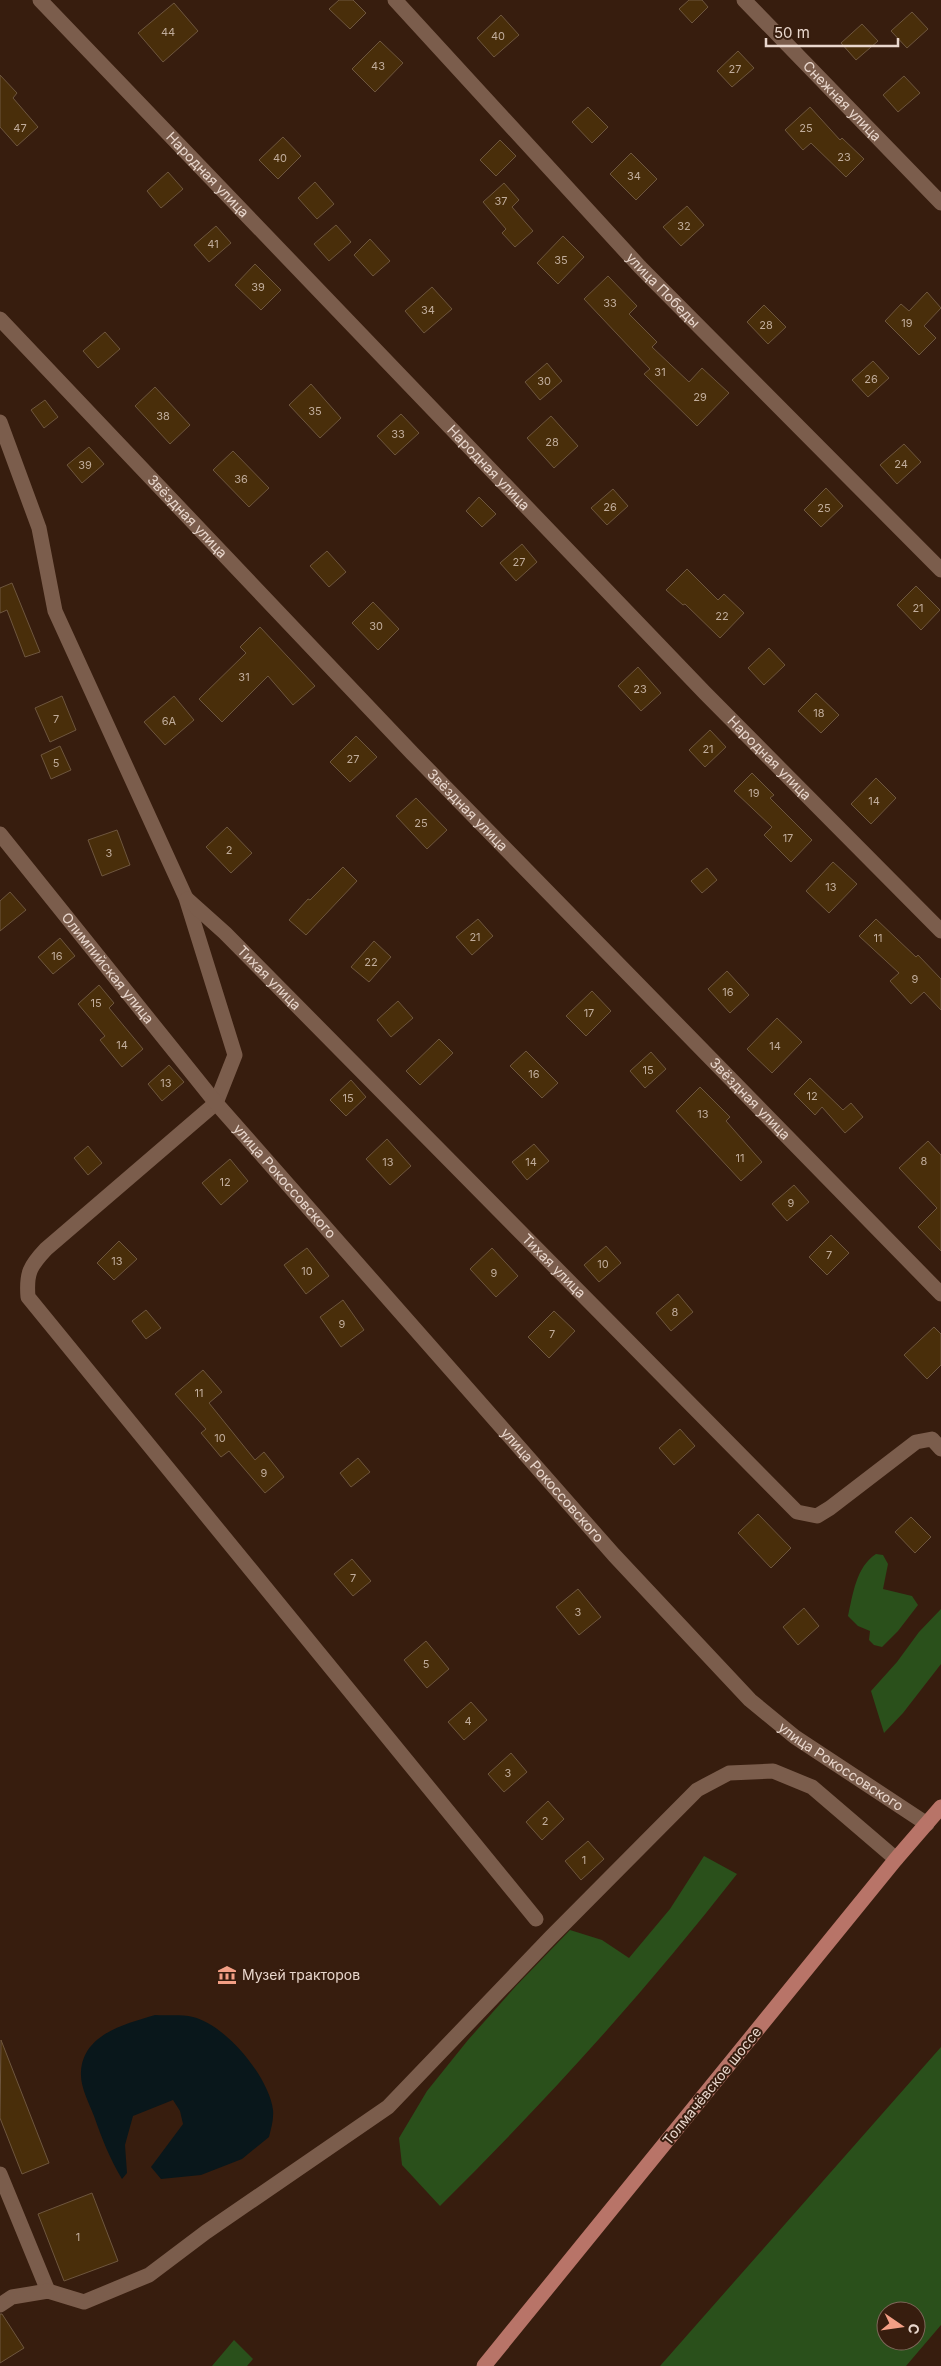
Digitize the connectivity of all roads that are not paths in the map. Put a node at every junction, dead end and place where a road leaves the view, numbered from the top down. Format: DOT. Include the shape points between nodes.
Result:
graph roads {
  1 [pos="40,0"];
  2 [pos="395,0"];
  3 [pos="744,0"];
  4 [pos="941,202"];
  5 [pos="0,319"];
  6 [pos="0,422"];
  7 [pos="941,570"];
  8 [pos="0,834"];
  9 [pos="186,898"];
  10 [pos="941,931"];
  11 [pos="216,1103"];
  12 [pos="941,1294"];
  13 [pos="941,1449"];
  14 [pos="941,1807"];
  15 [pos="927,1824"];
  16 [pos="896,1859"];
  17 [pos="536,1919"];
  18 [pos="0,2174"];
  19 [pos="48,2292"];
  20 [pos="6,2301"];
  21 [pos="484,2366"];
  1 -- 10 [label="street, Народная улица" via="705,693"];
  2 -- 7 [label="street, улица Победы" via="640,267"];
  3 -- 4 [label="street, Снежная улица"];
  5 -- 12 [label="street, Звёздная улица" via="412,753"];
  6 -- 9 [label="street" via="39,528 55,611"];
  8 -- 11 [label="street, Олимпийская улица"];
  9 -- 11 [label="street" via="235,1055"];
  9 -- 13 [label="street, Тихая улица" via="226,933 797,1512 816,1516 830,1508 916,1442 932,1439"];
  11 -- 15 [label="street, улица Рокоссовского" via="594,1534 750,1700 795,1737"];
  11 -- 17 [label="street" via="32,1263 27,1281 28,1296"];
  14 -- 15 [label="main road, Толмачёвское шоссе"];
  15 -- 16 [label="main road, Толмачёвское шоссе"];
  16 -- 19 [label="street" via="812,1787 773,1771 729,1773 697,1790 388,2108 214,2226 149,2275 84,2302"];
  16 -- 21 [label="main road, Толмачёвское шоссе"];
  18 -- 19 [label="street"];
  19 -- 20 [label="street"];
}
